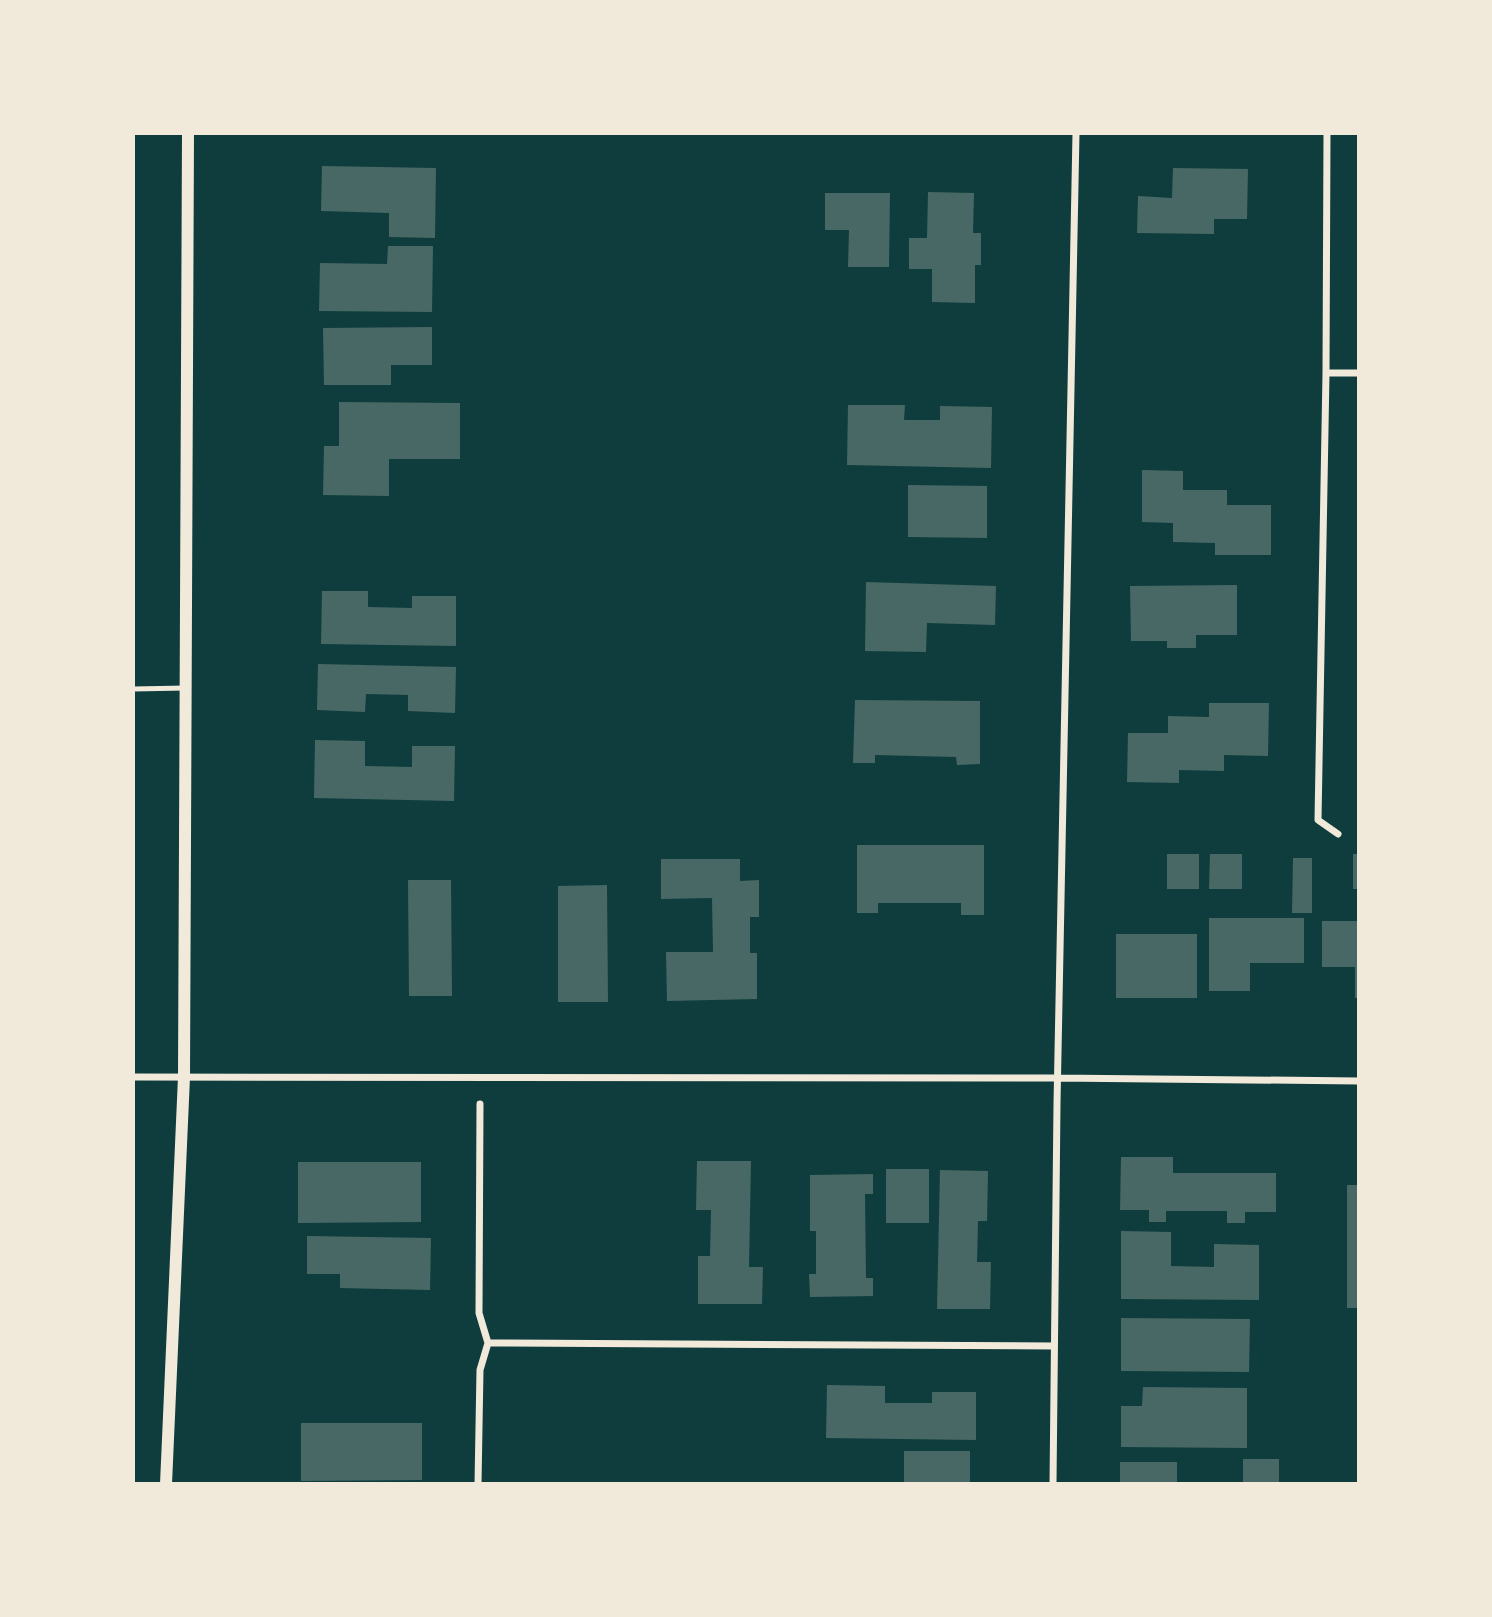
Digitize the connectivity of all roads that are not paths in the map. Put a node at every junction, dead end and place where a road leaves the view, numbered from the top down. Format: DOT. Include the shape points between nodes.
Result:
graph roads {
  1 [pos="188,133"];
  2 [pos="1076,133"];
  3 [pos="1327,133"];
  4 [pos="1326,373"];
  5 [pos="1359,373"];
  6 [pos="186,688"];
  7 [pos="133,689"];
  8 [pos="1338,834"];
  9 [pos="133,1077"];
  10 [pos="184,1077"];
  11 [pos="1058,1078"];
  12 [pos="1359,1081"];
  13 [pos="480,1104"];
  14 [pos="488,1343"];
  15 [pos="1054,1346"];
  16 [pos="166,1484"];
  17 [pos="478,1484"];
  18 [pos="1053,1484"];
  1 -- 6 [label="street"];
  2 -- 11 [label="street"];
  3 -- 4 [label="street"];
  4 -- 5 [label="street"];
  4 -- 8 [label="street" via="1318,820"];
  6 -- 7 [label="lane"];
  6 -- 10 [label="street"];
  9 -- 10 [label="street"];
  10 -- 11 [label="street"];
  10 -- 16 [label="street"];
  11 -- 12 [label="street"];
  11 -- 15 [label="street"];
  13 -- 14 [label="street" via="479,1314"];
  14 -- 15 [label="street"];
  14 -- 17 [label="street" via="480,1370"];
  15 -- 18 [label="street"];
}
